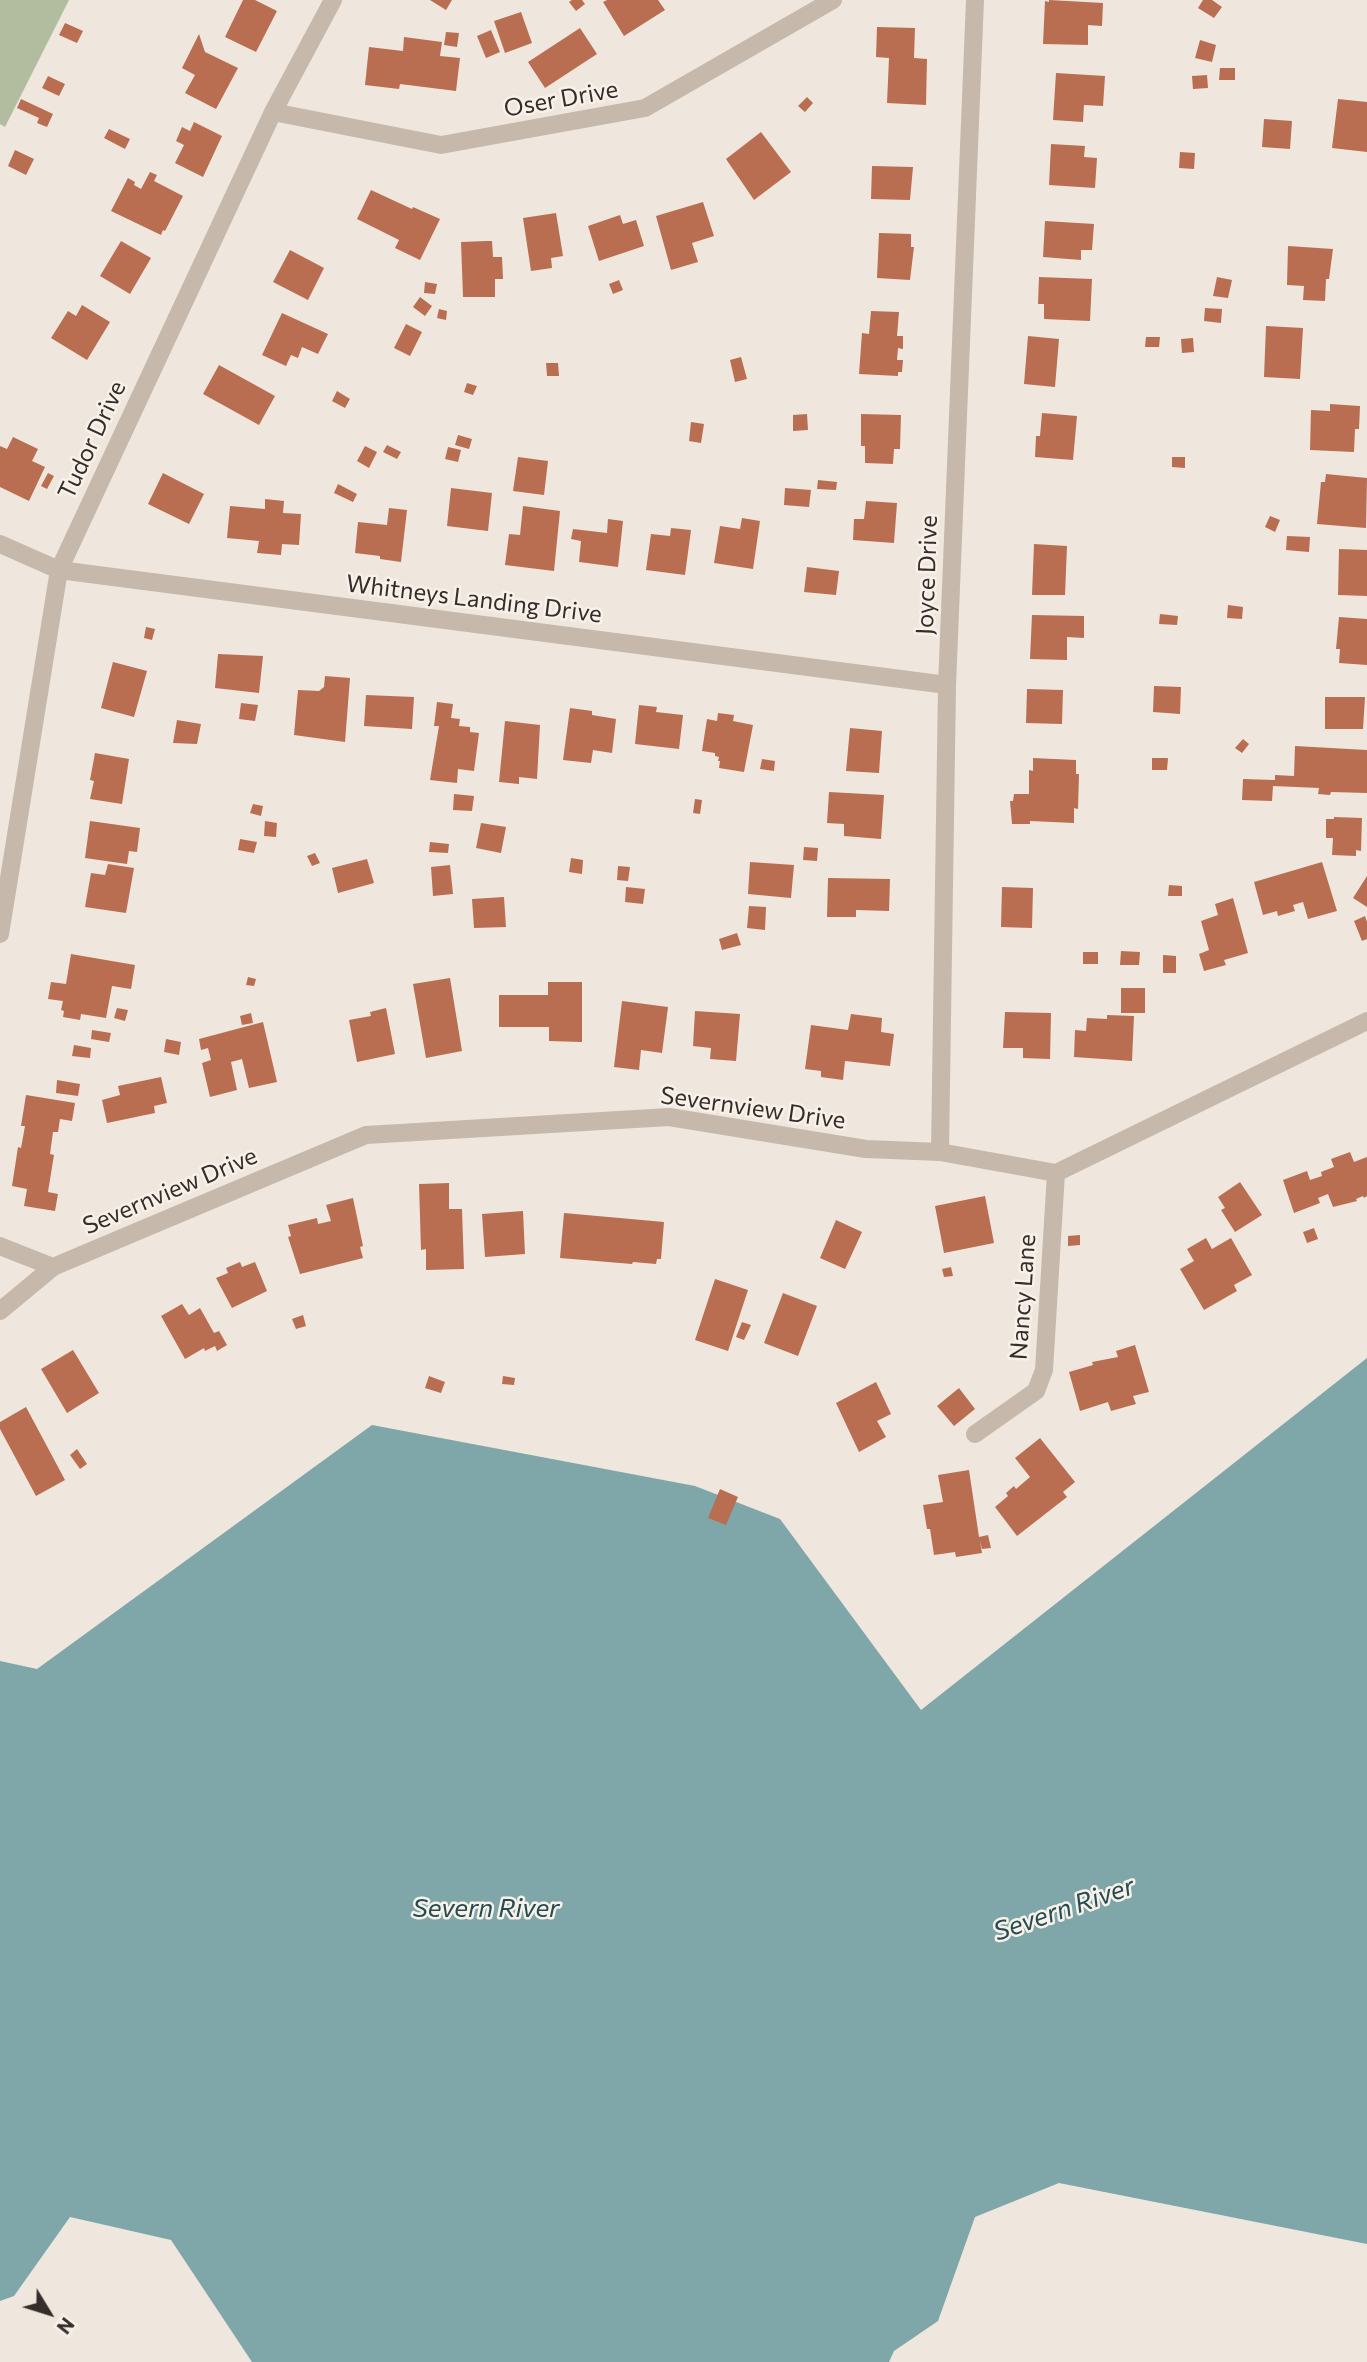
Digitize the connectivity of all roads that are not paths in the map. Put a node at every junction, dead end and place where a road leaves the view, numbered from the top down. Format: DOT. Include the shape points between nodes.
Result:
graph roads {
  1 [pos="333,0"];
  2 [pos="833,0"];
  3 [pos="975,0"];
  4 [pos="273,112"];
  5 [pos="0,544"];
  6 [pos="58,570"];
  7 [pos="947,685"];
  8 [pos="0,934"];
  9 [pos="1367,1021"];
  10 [pos="940,1152"];
  11 [pos="1056,1173"];
  12 [pos="0,1246"];
  13 [pos="53,1267"];
  14 [pos="0,1311"];
  15 [pos="975,1434"];
  1 -- 4 [label="street, Tudor Drive"];
  2 -- 4 [label="street, Oser Drive" via="645,108 440,145"];
  3 -- 7 [label="street, Joyce Drive"];
  4 -- 6 [label="street, Tudor Drive"];
  5 -- 6 [label="street, Whitneys Landing Drive"];
  6 -- 7 [label="street, Whitneys Landing Drive"];
  6 -- 8 [label="street, Tudor Drive"];
  7 -- 10 [label="street, Joyce Drive"];
  9 -- 11 [label="street"];
  10 -- 11 [label="street, Severnview Drive"];
  10 -- 13 [label="street, Severnview Drive" via="866,1149 669,1117 366,1135"];
  11 -- 15 [label="street, Nancy Lane" via="1044,1370 1036,1391"];
  12 -- 13 [label="street"];
  13 -- 14 [label="street, Severnview Drive"];
}
